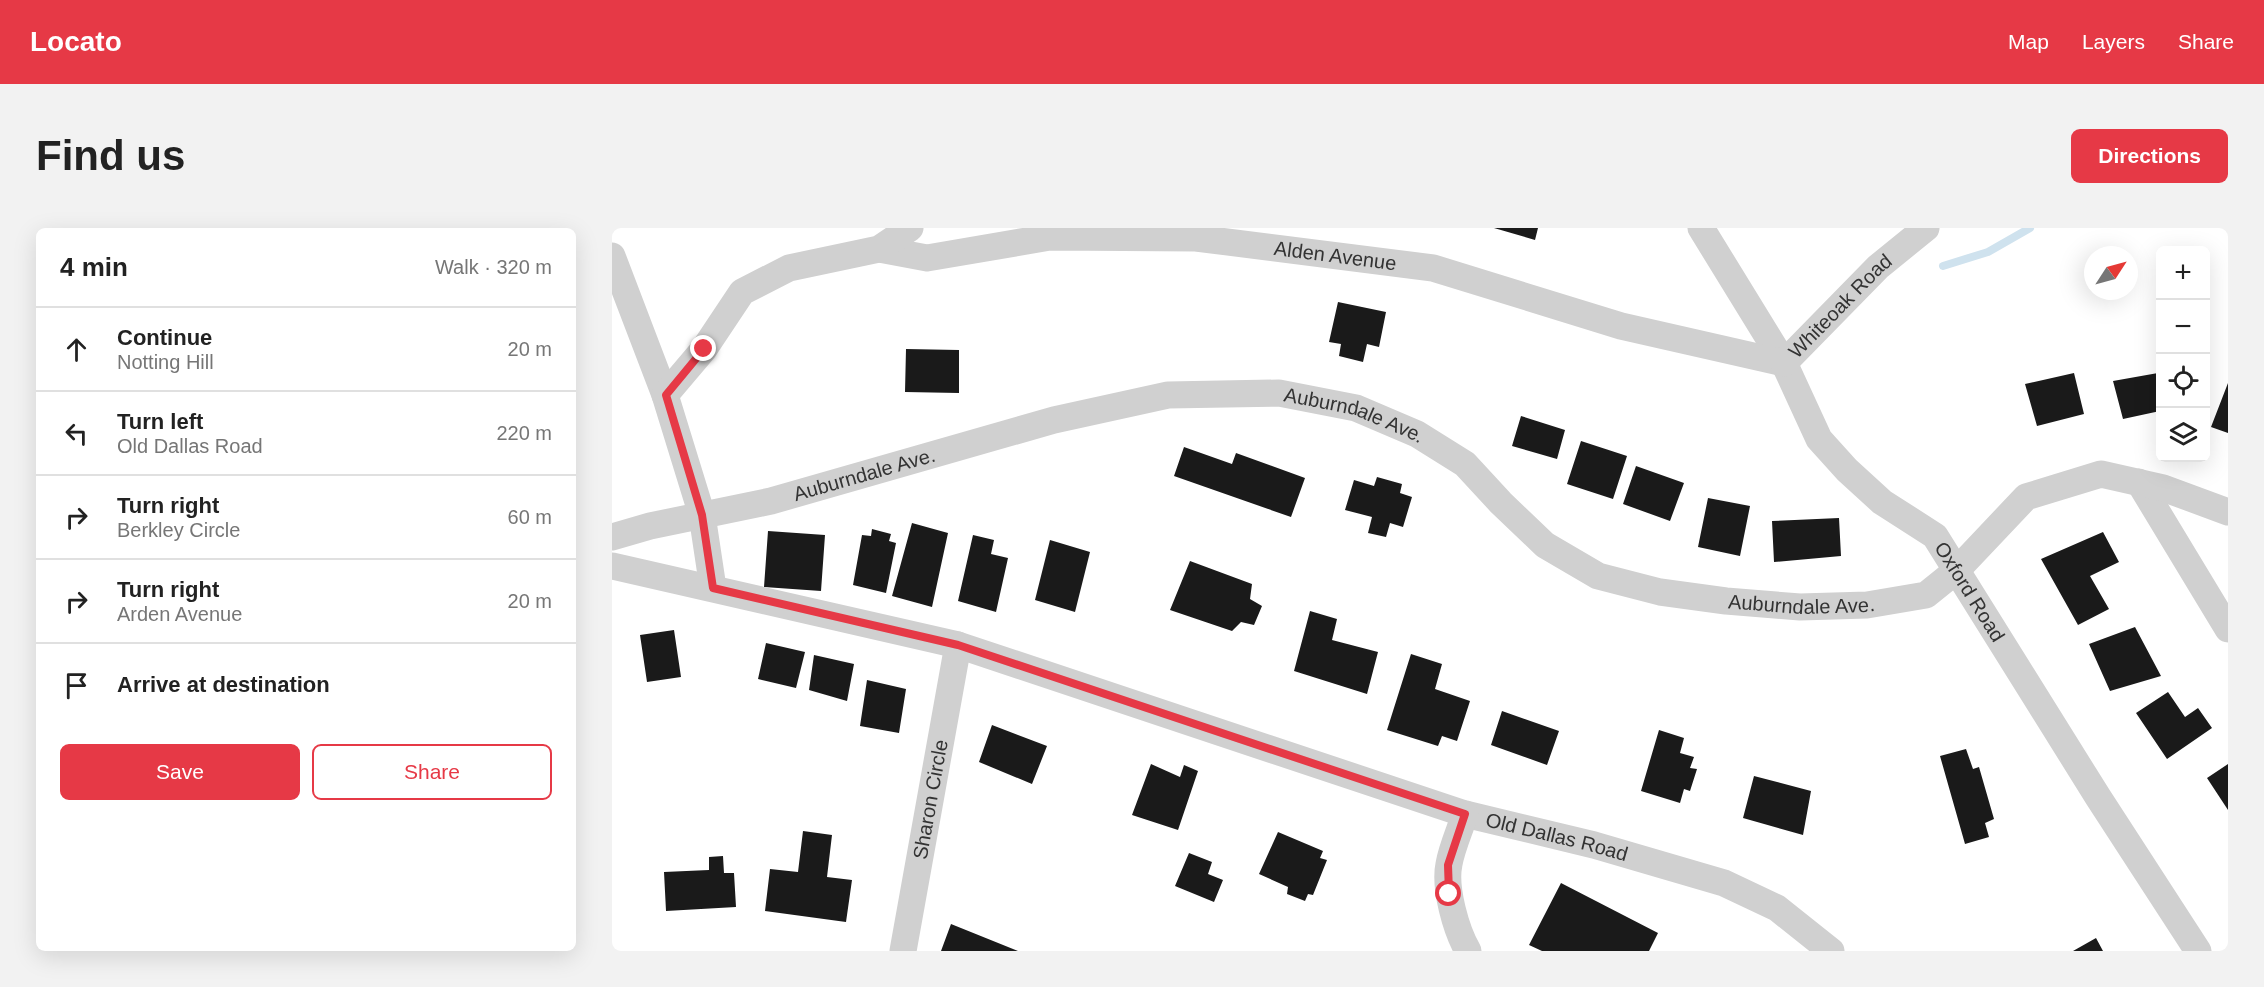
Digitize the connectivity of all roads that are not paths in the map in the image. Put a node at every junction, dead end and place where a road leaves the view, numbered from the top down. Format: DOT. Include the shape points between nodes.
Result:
graph roads {
  1 [pos="910,228"];
  2 [pos="1701,228"];
  3 [pos="1926,228"];
  4 [pos="879,249"];
  5 [pos="612,256"];
  6 [pos="1784,363"];
  7 [pos="666,395"];
  8 [pos="2139,482"];
  9 [pos="2228,512"];
  10 [pos="702,515"];
  11 [pos="612,537"];
  12 [pos="612,566"];
  13 [pos="1958,570"];
  14 [pos="713,588"];
  15 [pos="2228,629"];
  16 [pos="958,645"];
  17 [pos="1465,814"];
  18 [pos="903,951"];
  19 [pos="1468,951"];
  20 [pos="1831,951"];
  21 [pos="2198,951"];
  1 -- 4 [label="street"];
  2 -- 6 [label="street, Oxford Road"];
  3 -- 6 [label="street, Whiteoak Road" via="1878,267"];
  4 -- 6 [label="street, Alden Avenue" via="927,258 1050,237 1196,238 1303,251 1433,268 1622,326"];
  4 -- 7 [label="street" via="789,268 742,292 704,349"];
  5 -- 7 [label="street"];
  6 -- 13 [label="street, Oxford Road" via="1819,439 1882,502 1935,536"];
  7 -- 10 [label="street"];
  8 -- 9 [label="street, Auburndale Ave."];
  8 -- 13 [label="street, Auburndale Ave." via="2101,474 2026,497"];
  8 -- 15 [label="street"];
  10 -- 11 [label="street, Auburndale Ave."];
  10 -- 13 [label="street, Auburndale Ave." via="771,501 1054,420 1168,395 1279,393 1356,408 1418,434 1465,464 1545,545 1598,576 1682,595 1800,607 1867,605 1926,595"];
  10 -- 14 [label="street"];
  12 -- 14 [label="street, Old Dallas Road"];
  13 -- 21 [label="street, Oxford Road" via="2097,797"];
  14 -- 16 [label="street, Old Dallas Road"];
  16 -- 17 [label="street, Old Dallas Road"];
  16 -- 18 [label="street, Sharon Circle"];
  17 -- 19 [label="street" via="1448,865 1449,894"];
  17 -- 20 [label="street, Old Dallas Road" via="1594,845 1724,883 1778,908"];
}
